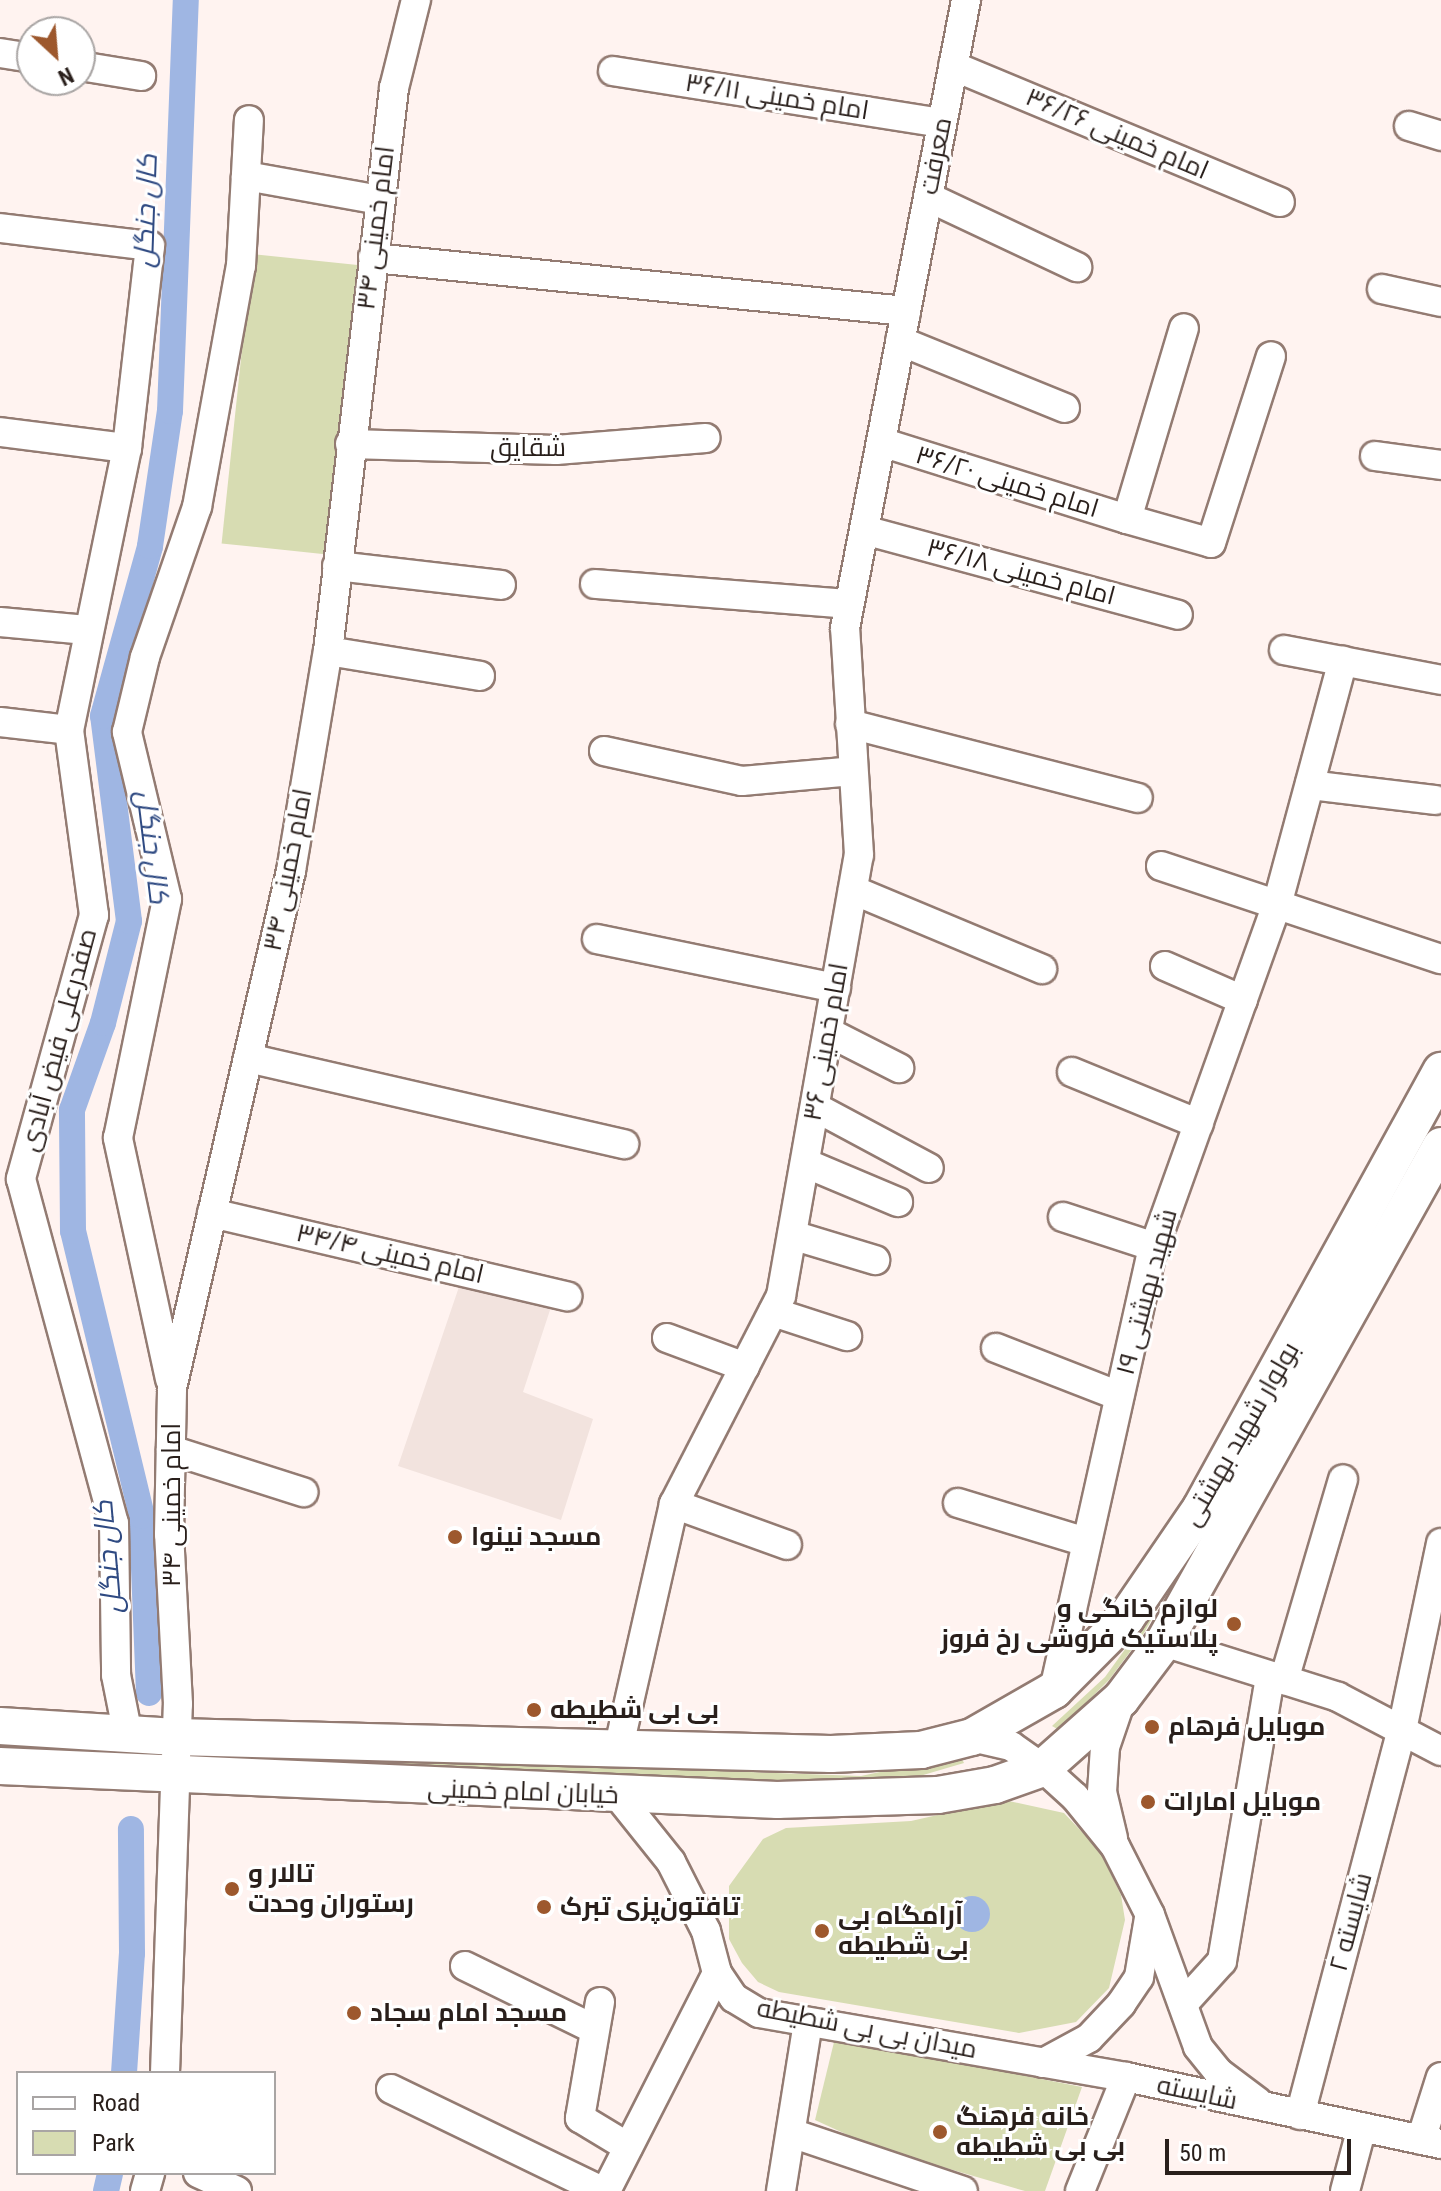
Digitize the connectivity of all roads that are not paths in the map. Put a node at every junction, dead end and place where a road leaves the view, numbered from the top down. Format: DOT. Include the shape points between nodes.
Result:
graph roads {
  1 [pos="966,0"];
  2 [pos="410,1"];
  3 [pos="953,66"];
  4 [pos="96,69"];
  5 [pos="613,71"];
  6 [pos="141,76"];
  7 [pos="249,120"];
  8 [pos="942,123"];
  9 [pos="1409,126"];
  10 [pos="1441,136"];
  11 [pos="246,176"];
  12 [pos="928,197"];
  13 [pos="380,200"];
  14 [pos="1280,202"];
  15 [pos="0,228"];
  16 [pos="373,258"];
  17 [pos="1077,267"];
  18 [pos="1382,289"];
  19 [pos="1441,302"];
  20 [pos="906,311"];
  21 [pos="1184,328"];
  22 [pos="900,341"];
  23 [pos="1271,356"];
  24 [pos="1065,408"];
  25 [pos="0,432"];
  26 [pos="706,438"];
  27 [pos="881,442"];
  28 [pos="350,444"];
  29 [pos="127,448"];
  30 [pos="1375,456"];
  31 [pos="1441,465"];
  32 [pos="1127,519"];
  33 [pos="864,530"];
  34 [pos="337,566"];
  35 [pos="595,584"];
  36 [pos="501,585"];
  37 [pos="849,604"];
  38 [pos="1178,615"];
  39 [pos="0,622"];
  40 [pos="87,630"];
  41 [pos="1284,650"];
  42 [pos="328,651"];
  43 [pos="1343,661"];
  44 [pos="480,676"];
  45 [pos="1441,680"];
  46 [pos="0,722"];
  47 [pos="850,724"];
  48 [pos="69,730"];
  49 [pos="604,751"];
  50 [pos="853,771"];
  51 [pos="1310,785"];
  52 [pos="1138,798"];
  53 [pos="1435,800"];
  54 [pos="1161,866"];
  55 [pos="853,890"];
  56 [pos="1277,905"];
  57 [pos="597,939"];
  58 [pos="1441,959"];
  59 [pos="1165,966"];
  60 [pos="1042,969"];
  61 [pos="836,988"];
  62 [pos="1243,1000"];
  63 [pos="828,1032"];
  64 [pos="248,1058"];
  65 [pos="899,1068"];
  66 [pos="1072,1072"];
  67 [pos="1440,1077"];
  68 [pos="815,1107"];
  69 [pos="1199,1124"];
  70 [pos="624,1144"];
  71 [pos="1441,1146"];
  72 [pos="805,1163"];
  73 [pos="929,1168"];
  74 [pos="10,1179"];
  75 [pos="898,1202"];
  76 [pos="212,1213"];
  77 [pos="1063,1217"];
  78 [pos="792,1235"];
  79 [pos="1155,1247"];
  80 [pos="875,1260"];
  81 [pos="567,1296"];
  82 [pos="773,1312"];
  83 [pos="847,1336"];
  84 [pos="667,1338"];
  85 [pos="996,1348"];
  86 [pos="745,1367"];
  87 [pos="172,1388"];
  88 [pos="1119,1396"];
  89 [pos="171,1450"];
  90 [pos="1343,1479"];
  91 [pos="303,1492"];
  92 [pos="958,1503"];
  93 [pos="674,1504"];
  94 [pos="1086,1542"];
  95 [pos="1441,1543"];
  96 [pos="787,1545"];
  97 [pos="1164,1642"];
  98 [pos="1277,1678"];
  99 [pos="1054,1690"];
  100 [pos="1121,1699"];
  101 [pos="0,1726"];
  102 [pos="127,1730"];
  103 [pos="1402,1730"];
  104 [pos="176,1737"];
  105 [pos="972,1737"];
  106 [pos="619,1746"];
  107 [pos="1441,1751"];
  108 [pos="0,1766"];
  109 [pos="1043,1768"];
  110 [pos="175,1777"];
  111 [pos="619,1797"];
  112 [pos="1115,1846"];
  113 [pos="1150,1915"];
  114 [pos="465,1966"];
  115 [pos="717,1973"];
  116 [pos="1183,2004"];
  117 [pos="808,2023"];
  118 [pos="1043,2063"];
  119 [pos="165,2071"];
  120 [pos="1126,2077"];
  121 [pos="1441,2077"];
  122 [pos="391,2089"];
  123 [pos="1265,2107"];
  124 [pos="1300,2115"];
  125 [pos="1362,2127"];
  126 [pos="794,2134"];
  127 [pos="1431,2142"];
  128 [pos="628,2147"];
  129 [pos="202,2175"];
  130 [pos="237,2191"];
  131 [pos="604,2191"];
  132 [pos="781,2191"];
  133 [pos="963,2191"];
  134 [pos="1080,2191"];
  135 [pos="1345,2191"];
  1 -- 3 [label="street, معرفت"];
  2 -- 13 [label="street, امام خمینی ۳۴"];
  3 -- 8 [label="street, معرفت"];
  3 -- 14 [label="street, امام خمینی ۳۶/۲۶"];
  4 -- 6 [label="street"];
  5 -- 8 [label="street, امام خمینی ۳۶/۱۱"];
  7 -- 11 [label="street"];
  8 -- 12 [label="street, معرفت"];
  9 -- 10 [label="street"];
  11 -- 13 [label="street"];
  11 -- 87 [label="street" via="241,266 197,507 145,657 127,732 167,899 118,1138"];
  12 -- 17 [label="street"];
  12 -- 20 [label="street, معرفت"];
  13 -- 16 [label="street, امام خمینی ۳۴"];
  15 -- 29 [label="street, صفدرعلی فیض آبادی" via="150,246"];
  16 -- 20 [label="street"];
  16 -- 28 [label="street, امام خمینی ۳۴"];
  18 -- 19 [label="street"];
  20 -- 22 [label="street, امام خمینی ۳۶"];
  21 -- 32 [label="street, امام خمینی ۳۶/۲۰"];
  22 -- 24 [label="street"];
  22 -- 27 [label="street, امام خمینی ۳۶"];
  23 -- 32 [label="street" via="1211,543"];
  25 -- 29 [label="street"];
  26 -- 28 [label="street, شقایق" via="556,450"];
  27 -- 32 [label="street, امام خمینی ۳۶/۲۰"];
  27 -- 33 [label="street, امام خمینی ۳۶"];
  28 -- 34 [label="street, امام خمینی ۳۴"];
  29 -- 40 [label="street, صفدرعلی فیض آبادی"];
  30 -- 31 [label="street"];
  33 -- 37 [label="street, امام خمینی ۳۶"];
  33 -- 38 [label="street, امام خمینی ۳۶/۱۸"];
  34 -- 36 [label="street"];
  34 -- 42 [label="street, امام خمینی ۳۴"];
  35 -- 37 [label="street"];
  37 -- 47 [label="street, امام خمینی ۳۶" via="845,628"];
  39 -- 40 [label="street"];
  40 -- 48 [label="street, صفدرعلی فیض آبادی"];
  41 -- 43 [label="street"];
  42 -- 44 [label="street"];
  42 -- 64 [label="street, امام خمینی ۳۴" via="291,871"];
  43 -- 45 [label="street"];
  43 -- 51 [label="street, شهید بهشتی ۱۹"];
  46 -- 48 [label="street"];
  47 -- 50 [label="street, امام خمینی ۳۶"];
  47 -- 52 [label="street"];
  48 -- 74 [label="street, صفدرعلی فیض آبادی" via="94,915"];
  49 -- 50 [label="street" via="742,781"];
  50 -- 55 [label="street, امام خمینی ۳۶" via="859,855"];
  51 -- 53 [label="street"];
  51 -- 56 [label="street, شهید بهشتی ۱۹"];
  54 -- 56 [label="street"];
  55 -- 60 [label="street"];
  55 -- 61 [label="street, امام خمینی ۳۶"];
  56 -- 58 [label="street"];
  56 -- 62 [label="street, شهید بهشتی ۱۹"];
  57 -- 61 [label="street"];
  59 -- 62 [label="street"];
  61 -- 63 [label="street, امام خمینی ۳۶"];
  62 -- 69 [label="street, شهید بهشتی ۱۹"];
  63 -- 65 [label="street"];
  63 -- 68 [label="street, امام خمینی ۳۶"];
  64 -- 70 [label="street"];
  64 -- 76 [label="street, امام خمینی ۳۴"];
  66 -- 69 [label="street"];
  67 -- 99 [label="main road, بولوار شهید بهشتی" via="1201,1508 1126,1618"];
  68 -- 72 [label="street, امام خمینی ۳۶"];
  68 -- 73 [label="street"];
  69 -- 79 [label="street, شهید بهشتی ۱۹"];
  71 -- 97 [label="main road, بولوار شهید بهشتی"];
  72 -- 75 [label="street"];
  72 -- 78 [label="street, امام خمینی ۳۶"];
  74 -- 102 [label="street, صفدرعلی فیض آبادی" via="114,1523 119,1686"];
  76 -- 81 [label="street, امام خمینی ۳۴/۴"];
  76 -- 87 [label="street, امام خمینی ۳۴"];
  77 -- 79 [label="street"];
  78 -- 80 [label="street"];
  78 -- 82 [label="street, امام خمینی ۳۶"];
  79 -- 88 [label="street, شهید بهشتی ۱۹"];
  82 -- 83 [label="street"];
  82 -- 86 [label="street, امام خمینی ۳۶"];
  84 -- 86 [label="street"];
  85 -- 88 [label="street"];
  86 -- 93 [label="street, امام خمینی ۳۶"];
  87 -- 89 [label="street, امام خمینی ۳۴"];
  88 -- 94 [label="street, شهید بهشتی ۱۹"];
  89 -- 91 [label="street"];
  89 -- 104 [label="street, امام خمینی ۳۴"];
  90 -- 98 [label="street"];
  92 -- 94 [label="street"];
  93 -- 96 [label="street"];
  93 -- 106 [label="street, امام خمینی ۳۶"];
  94 -- 99 [label="street, شهید بهشتی ۱۹"];
  95 -- 103 [label="street, ۲ شایسته"];
  97 -- 98 [label="street"];
  97 -- 100 [label="main road, بولوار شهید بهشتی"];
  98 -- 103 [label="street" via="1338,1697"];
  98 -- 116 [label="street" via="1222,1961"];
  99 -- 105 [label="main road, بولوار شهید بهشتی"];
  100 -- 109 [label="main road, بولوار شهید بهشتی"];
  100 -- 112 [label="street" via="1105,1747 1102,1792"];
  101 -- 102 [label="main road, خیابان امام خمینی"];
  102 -- 104 [label="main road, خیابان امام خمینی"];
  103 -- 107 [label="street"];
  103 -- 124 [label="street, ۲ شایسته"];
  104 -- 106 [label="main road, خیابان امام خمینی"];
  104 -- 110 [label="street, امام خمینی ۳۴"];
  105 -- 106 [label="main road, خیابان امام خمینی" via="921,1750 831,1754"];
  105 -- 109 [label="street" via="1011,1746"];
  108 -- 110 [label="main road, خیابان امام خمینی"];
  109 -- 111 [label="main road, خیابان امام خمینی" via="995,1785 938,1795"];
  109 -- 112 [label="street"];
  110 -- 111 [label="main road, خیابان امام خمینی"];
  110 -- 119 [label="street, امام خمینی ۳۴"];
  111 -- 115 [label="street, میدان بی بی شطیطه" via="671,1862 706,1931"];
  112 -- 113 [label="street"];
  113 -- 116 [label="street, شایسته"];
  113 -- 118 [label="street" via="1139,1977 1121,2004 1089,2038"];
  114 -- 128 [label="street" via="596,2015 580,2118"];
  115 -- 117 [label="street, میدان بی بی شطیطه" via="734,1998 759,2013"];
  115 -- 128 [label="street"];
  116 -- 123 [label="street, شایسته" via="1198,2047 1218,2072"];
  117 -- 118 [label="street, میدان بی بی شطیطه"];
  117 -- 126 [label="street"];
  118 -- 120 [label="street, شایسته"];
  120 -- 123 [label="street, شایسته"];
  120 -- 134 [label="street"];
  121 -- 127 [label="street"];
  122 -- 131 [label="street"];
  123 -- 124 [label="street"];
  124 -- 125 [label="street"];
  125 -- 127 [label="street"];
  125 -- 135 [label="street"];
  126 -- 132 [label="street"];
  126 -- 133 [label="street"];
  128 -- 131 [label="street"];
  129 -- 130 [label="street"];
}
